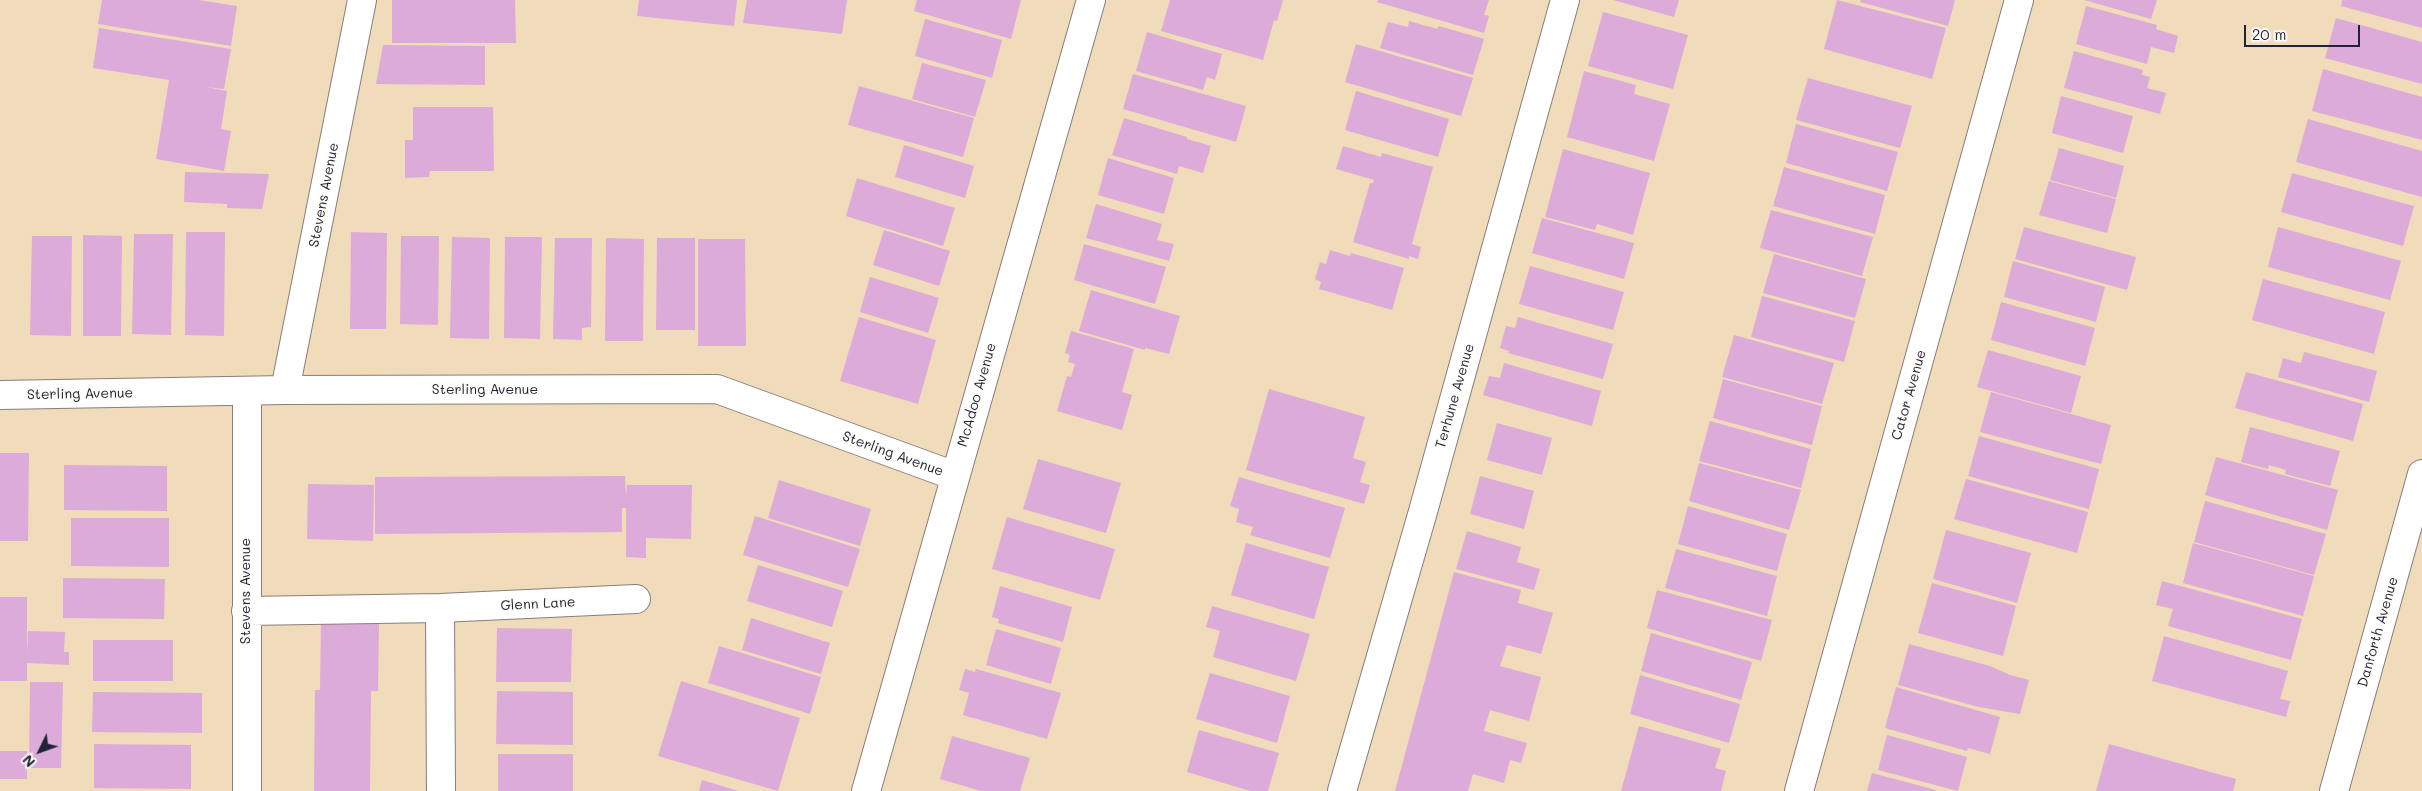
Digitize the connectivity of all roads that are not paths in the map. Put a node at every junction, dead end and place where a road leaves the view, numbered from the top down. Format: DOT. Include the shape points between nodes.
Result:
graph roads {
  1 [pos="362,0"];
  2 [pos="1091,0"];
  3 [pos="1565,0"];
  4 [pos="2019,0"];
  5 [pos="285,390"];
  6 [pos="247,392"];
  7 [pos="0,395"];
  8 [pos="2422,474"];
  9 [pos="954,476"];
  10 [pos="636,599"];
  11 [pos="440,608"];
  12 [pos="246,611"];
  13 [pos="247,791"];
  14 [pos="441,791"];
  15 [pos="866,791"];
  16 [pos="1342,791"];
  17 [pos="1800,791"];
  18 [pos="2334,791"];
  1 -- 5 [label="street, Stevens Avenue"];
  2 -- 9 [label="street, McAdoo Avenue"];
  3 -- 16 [label="street, Terhune Avenue"];
  4 -- 17 [label="street, Cator Avenue"];
  5 -- 6 [label="street, Sterling Avenue"];
  5 -- 9 [label="street, Sterling Avenue" via="717,389"];
  6 -- 7 [label="street, Sterling Avenue"];
  6 -- 12 [label="street, Stevens Avenue"];
  8 -- 18 [label="street, Danforth Avenue"];
  9 -- 15 [label="street, McAdoo Avenue"];
  10 -- 11 [label="street, Glenn Lane"];
  11 -- 12 [label="street, Glenn Lane"];
  11 -- 14 [label="street"];
  12 -- 13 [label="street, Stevens Avenue"];
}
